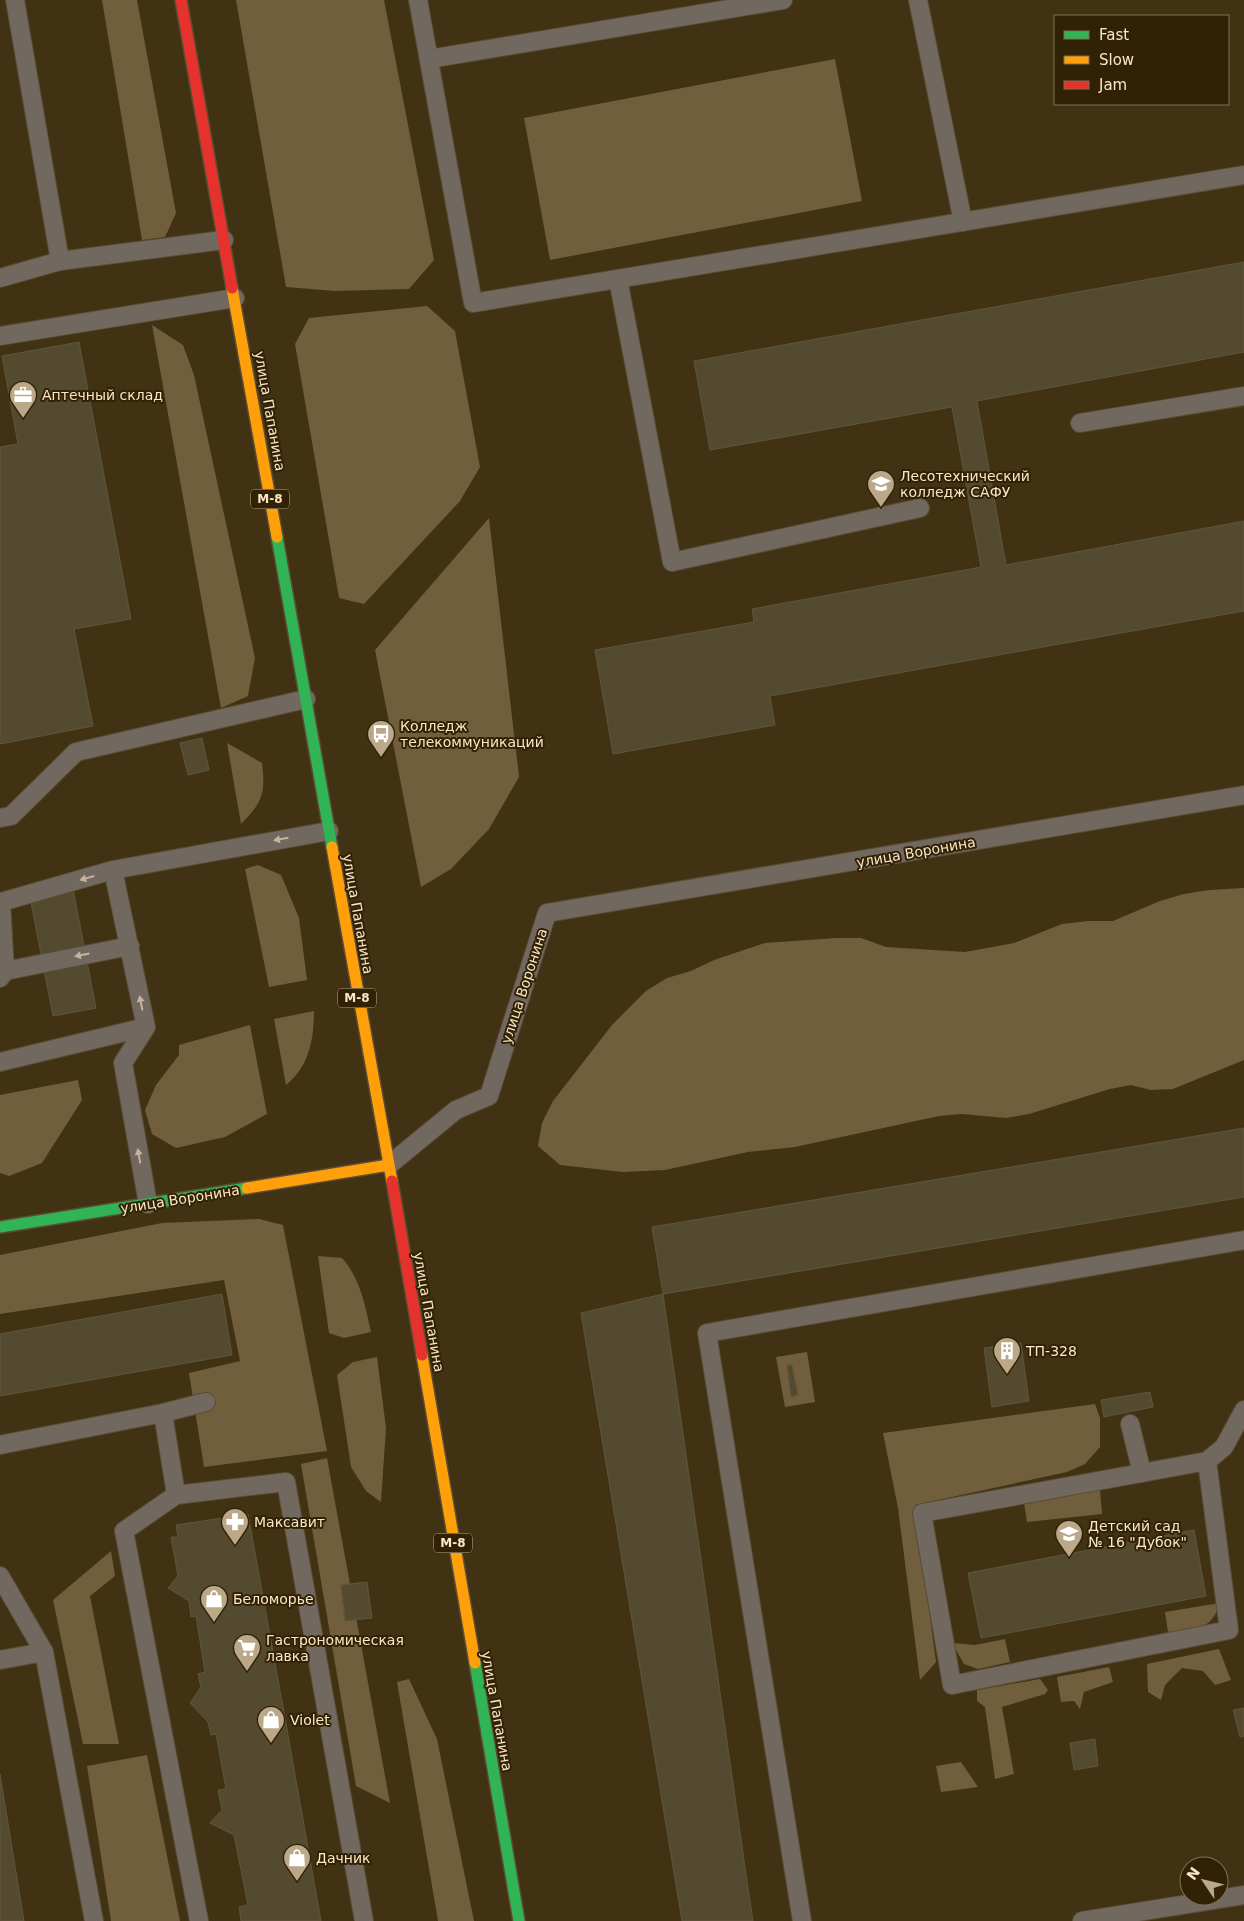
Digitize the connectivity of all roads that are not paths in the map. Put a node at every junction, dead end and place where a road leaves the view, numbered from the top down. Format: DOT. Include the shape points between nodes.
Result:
graph roads {
  1 [pos="15,0"];
  2 [pos="181,0"];
  3 [pos="418,0"];
  4 [pos="783,0"];
  5 [pos="918,0"];
  6 [pos="429,59"];
  7 [pos="1244,175"];
  8 [pos="963,222"];
  9 [pos="224,240"];
  10 [pos="60,261"];
  11 [pos="0,278"];
  12 [pos="618,279"];
  13 [pos="235,298"];
  14 [pos="0,336"];
  15 [pos="1244,396"];
  16 [pos="1080,423"];
  17 [pos="920,508"];
  18 [pos="306,699"];
  19 [pos="1244,795"];
  20 [pos="0,818"];
  21 [pos="329,830"];
  22 [pos="114,870"];
  23 [pos="130,946"];
  24 [pos="3,975"];
  25 [pos="146,1027"];
  26 [pos="0,1062"];
  27 [pos="389,1165"];
  28 [pos="148,1204"];
  29 [pos="0,1227"];
  30 [pos="1244,1240"];
  31 [pos="206,1402"];
  32 [pos="1244,1410"];
  33 [pos="163,1413"];
  34 [pos="1130,1424"];
  35 [pos="0,1445"];
  36 [pos="1207,1461"];
  37 [pos="1142,1473"];
  38 [pos="176,1496"];
  39 [pos="0,1576"];
  40 [pos="44,1652"];
  41 [pos="0,1660"];
  42 [pos="1244,1895"];
  43 [pos="94,1921"];
  44 [pos="199,1921"];
  45 [pos="364,1921"];
  46 [pos="519,1921"];
  47 [pos="802,1921"];
  48 [pos="1082,1921"];
  1 -- 10 [label="lane"];
  2 -- 9 [label="main road, улица Папанина"];
  3 -- 6 [label="lane"];
  4 -- 6 [label="lane"];
  5 -- 8 [label="lane"];
  6 -- 12 [label="lane" via="472,303"];
  7 -- 8 [label="lane"];
  8 -- 12 [label="lane"];
  9 -- 10 [label="lane"];
  9 -- 13 [label="main road, улица Папанина"];
  10 -- 11 [label="lane"];
  12 -- 17 [label="lane" via="672,562"];
  13 -- 14 [label="lane"];
  13 -- 18 [label="main road, улица Папанина / М-8"];
  15 -- 16 [label="lane"];
  18 -- 20 [label="lane" via="76,752 11,816"];
  18 -- 21 [label="main road, улица Папанина"];
  19 -- 27 [label="lane, улица Воронина" via="548,914 490,1096 456,1110"];
  21 -- 22 [label="lane, one-way"];
  21 -- 27 [label="main road, улица Папанина / М-8"];
  22 -- 23 [label="lane"];
  22 -- 24 [label="lane, one-way" via="1,902"];
  23 -- 24 [label="lane, one-way"];
  25 -- 23 [label="lane, one-way"];
  25 -- 26 [label="lane"];
  28 -- 25 [label="lane, one-way" via="123,1063"];
  27 -- 28 [label="main road, улица Воронина"];
  27 -- 46 [label="main road, улица Папанина / М-8"];
  28 -- 29 [label="main road, улица Воронина"];
  30 -- 47 [label="lane" via="707,1333"];
  31 -- 33 [label="lane"];
  32 -- 36 [label="lane" via="1224,1447"];
  33 -- 35 [label="lane"];
  33 -- 38 [label="lane"];
  34 -- 37 [label="lane"];
  36 -- 37 [label="lane"];
  36 -- 37 [label="lane" via="1229,1630 952,1685 922,1513"];
  38 -- 44 [label="lane" via="124,1530"];
  38 -- 45 [label="lane" via="286,1482"];
  39 -- 40 [label="lane"];
  40 -- 41 [label="lane"];
  40 -- 43 [label="lane"];
  42 -- 48 [label="lane"];
}
